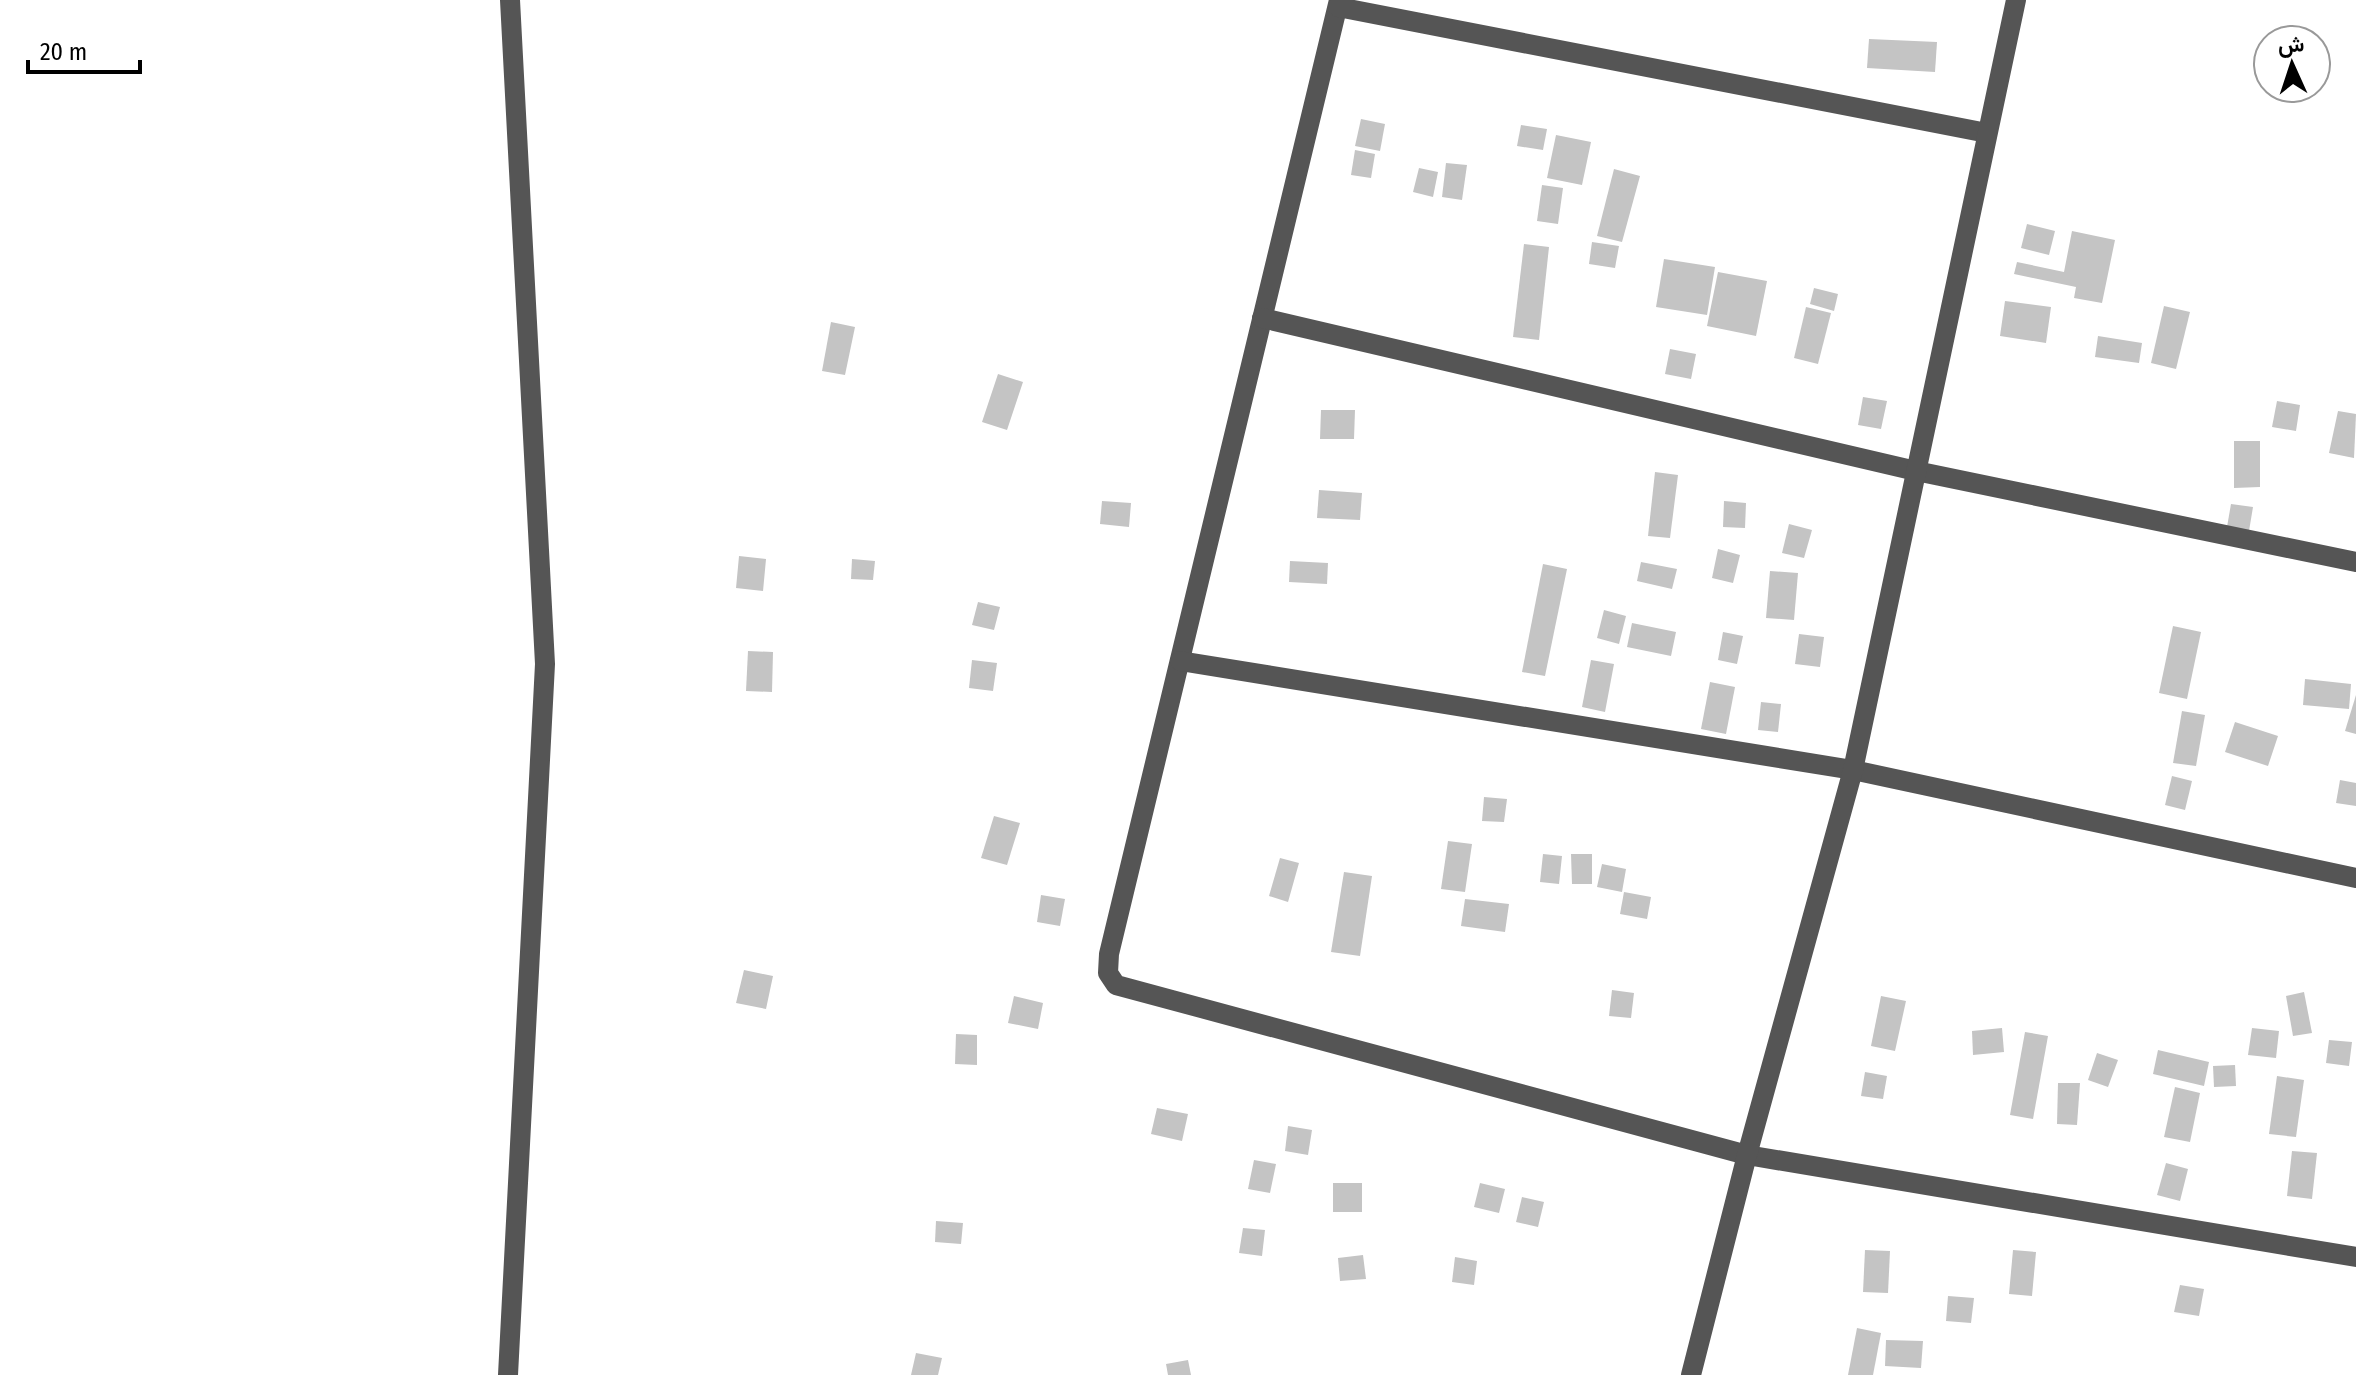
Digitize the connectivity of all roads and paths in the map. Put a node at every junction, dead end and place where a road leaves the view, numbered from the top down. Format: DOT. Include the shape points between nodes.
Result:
graph roads {
  1 [pos="510,0"];
  2 [pos="2016,0"];
  3 [pos="1338,3"];
  4 [pos="1987,133"];
  5 [pos="1262,318"];
  6 [pos="1916,471"];
  7 [pos="2356,562"];
  8 [pos="1180,661"];
  9 [pos="1853,770"];
  10 [pos="2356,878"];
  11 [pos="1747,1155"];
  12 [pos="2356,1257"];
  13 [pos="508,1375"];
  14 [pos="1691,1375"];
  1 -- 13 [label="street" via="545,664"];
  2 -- 4 [label="street"];
  3 -- 4 [label="street"];
  3 -- 5 [label="street"];
  4 -- 6 [label="street"];
  5 -- 6 [label="street"];
  5 -- 8 [label="street"];
  6 -- 7 [label="street"];
  6 -- 9 [label="street"];
  8 -- 9 [label="street"];
  8 -- 11 [label="street" via="1109,954 1108,973 1116,985"];
  9 -- 10 [label="street"];
  9 -- 11 [label="street"];
  11 -- 12 [label="street"];
  11 -- 14 [label="street"];
}
